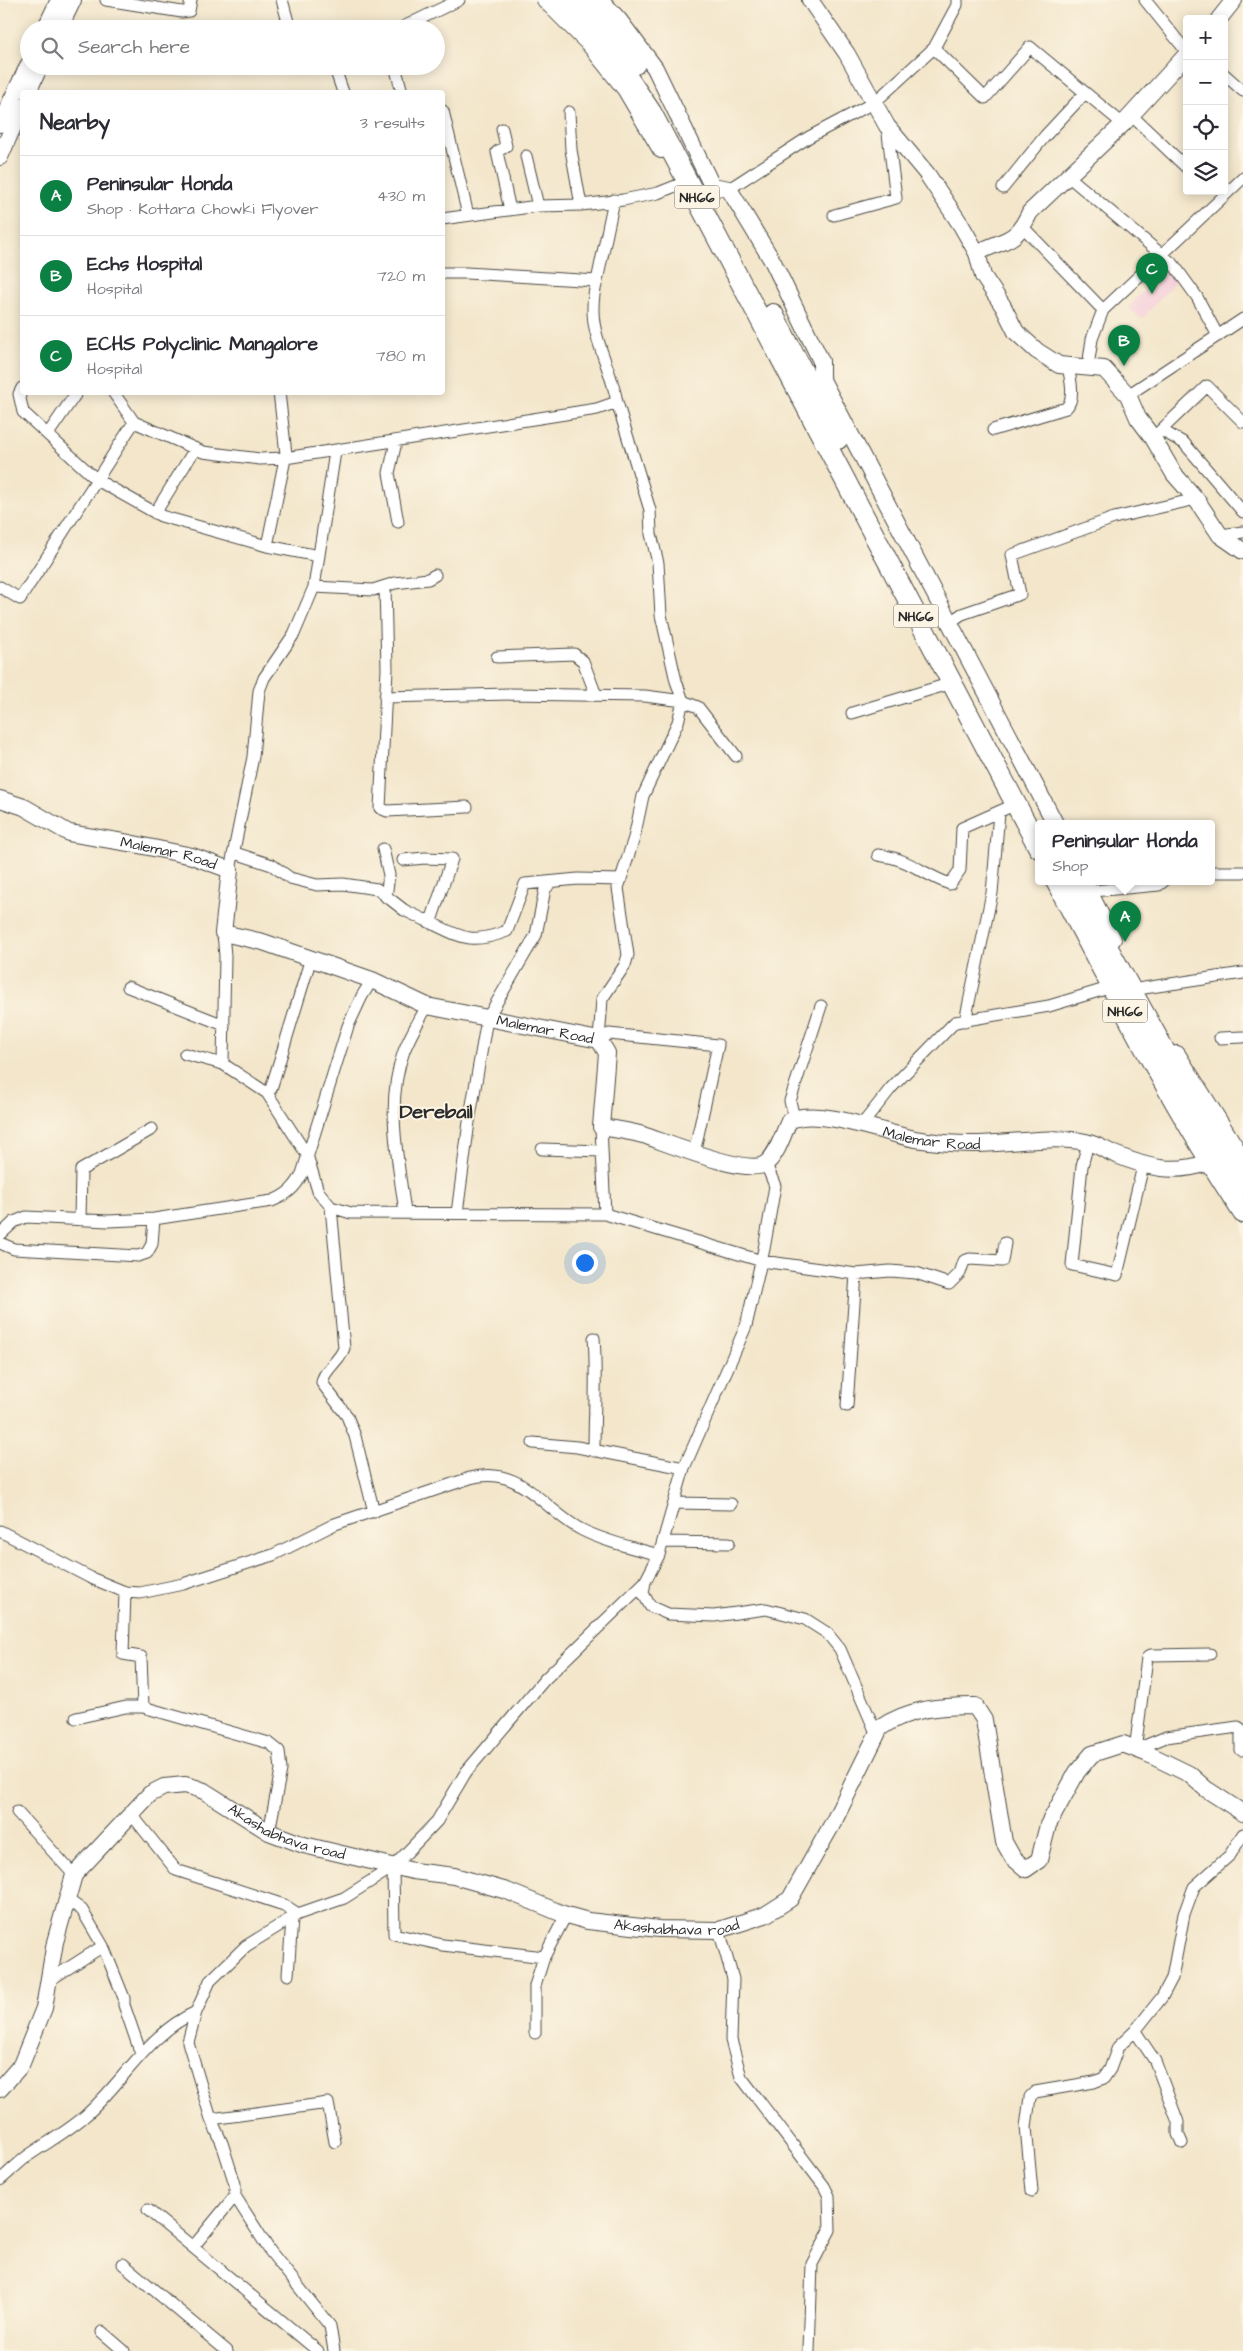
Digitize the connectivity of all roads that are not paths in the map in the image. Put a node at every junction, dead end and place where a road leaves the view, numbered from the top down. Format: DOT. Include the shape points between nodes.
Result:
graph roads {
  1 [pos="59,0"];
  2 [pos="74,0"];
  3 [pos="106,0"];
  4 [pos="191,0"];
  5 [pos="282,0"];
  6 [pos="458,0"];
  7 [pos="545,0"];
  8 [pos="564,0"];
  9 [pos="585,0"];
  10 [pos="600,0"];
  11 [pos="810,0"];
  12 [pos="957,0"];
  13 [pos="1146,0"];
  14 [pos="1234,0"];
  15 [pos="1222,15"];
  16 [pos="49,20"];
  17 [pos="64,20"];
  18 [pos="288,20"];
  19 [pos="417,20"];
  20 [pos="584,27"];
  21 [pos="934,48"];
  22 [pos="1183,48"];
  23 [pos="1183,57"];
  24 [pos="24,75"];
  25 [pos="36,75"];
  26 [pos="337,75"];
  27 [pos="397,75"];
  28 [pos="1228,78"];
  29 [pos="29,90"];
  30 [pos="342,90"];
  31 [pos="401,90"];
  32 [pos="1243,91"];
  33 [pos="1084,93"];
  34 [pos="874,102"];
  35 [pos="20,111"];
  36 [pos="569,112"];
  37 [pos="445,119"];
  38 [pos="1127,119"];
  39 [pos="0,124"];
  40 [pos="887,126"];
  41 [pos="502,129"];
  42 [pos="526,156"];
  43 [pos="0,157"];
  44 [pos="1183,165"];
  45 [pos="1068,176"];
  46 [pos="1243,178"];
  47 [pos="705,185"];
  48 [pos="1002,188"];
  49 [pos="1215,195"];
  50 [pos="614,200"];
  51 [pos="1220,200"];
  52 [pos="581,205"];
  53 [pos="538,206"];
  54 [pos="510,210"];
  55 [pos="468,215"];
  56 [pos="834,215"];
  57 [pos="445,219"];
  58 [pos="1023,227"];
  59 [pos="977,253"];
  60 [pos="1161,254"];
  61 [pos="445,274"];
  62 [pos="597,281"];
  63 [pos="1103,310"];
  64 [pos="1243,320"];
  65 [pos="1218,336"];
  66 [pos="1068,366"];
  67 [pos="1088,367"];
  68 [pos="20,392"];
  69 [pos="1128,394"];
  70 [pos="75,395"];
  71 [pos="115,395"];
  72 [pos="280,395"];
  73 [pos="617,402"];
  74 [pos="134,422"];
  75 [pos="1243,422"];
  76 [pos="994,430"];
  77 [pos="48,434"];
  78 [pos="1157,434"];
  79 [pos="396,442"];
  80 [pos="195,449"];
  81 [pos="335,452"];
  82 [pos="285,458"];
  83 [pos="97,480"];
  84 [pos="1196,499"];
  85 [pos="1243,512"];
  86 [pos="155,513"];
  87 [pos="398,522"];
  88 [pos="1243,532"];
  89 [pos="1220,535"];
  90 [pos="267,546"];
  91 [pos="1243,551"];
  92 [pos="319,556"];
  93 [pos="435,575"];
  94 [pos="0,586"];
  95 [pos="384,586"];
  96 [pos="314,587"];
  97 [pos="950,622"];
  98 [pos="497,657"];
  99 [pos="952,683"];
  100 [pos="596,695"];
  101 [pos="385,697"];
  102 [pos="684,701"];
  103 [pos="852,713"];
  104 [pos="736,756"];
  105 [pos="0,799"];
  106 [pos="467,807"];
  107 [pos="1007,809"];
  108 [pos="1039,820"];
  109 [pos="1053,820"];
  110 [pos="1035,843"];
  111 [pos="383,849"];
  112 [pos="235,853"];
  113 [pos="878,855"];
  114 [pos="403,860"];
  115 [pos="230,870"];
  116 [pos="1215,872"];
  117 [pos="1243,872"];
  118 [pos="621,880"];
  119 [pos="1059,885"];
  120 [pos="1159,885"];
  121 [pos="548,886"];
  122 [pos="1081,886"];
  123 [pos="386,897"];
  124 [pos="425,920"];
  125 [pos="222,933"];
  126 [pos="311,958"];
  127 [pos="1243,973"];
  128 [pos="372,980"];
  129 [pos="128,987"];
  130 [pos="1127,989"];
  131 [pos="427,1006"];
  132 [pos="821,1006"];
  133 [pos="487,1019"];
  134 [pos="965,1021"];
  135 [pos="224,1025"];
  136 [pos="1243,1037"];
  137 [pos="1220,1038"];
  138 [pos="599,1040"];
  139 [pos="185,1054"];
  140 [pos="223,1064"];
  141 [pos="271,1089"];
  142 [pos="794,1118"];
  143 [pos="861,1126"];
  144 [pos="601,1127"];
  145 [pos="152,1129"];
  146 [pos="1088,1143"];
  147 [pos="542,1149"];
  148 [pos="602,1151"];
  149 [pos="694,1153"];
  150 [pos="307,1155"];
  151 [pos="1243,1159"];
  152 [pos="1210,1162"];
  153 [pos="766,1164"];
  154 [pos="1143,1166"];
  155 [pos="1243,1184"];
  156 [pos="331,1207"];
  157 [pos="405,1212"];
  158 [pos="457,1213"];
  159 [pos="1243,1213"];
  160 [pos="605,1214"];
  161 [pos="154,1219"];
  162 [pos="80,1220"];
  163 [pos="0,1235"];
  164 [pos="0,1243"];
  165 [pos="1005,1243"];
  166 [pos="762,1261"];
  167 [pos="856,1274"];
  168 [pos="594,1338"];
  169 [pos="847,1406"];
  170 [pos="533,1443"];
  171 [pos="594,1450"];
  172 [pos="684,1468"];
  173 [pos="675,1503"];
  174 [pos="731,1504"];
  175 [pos="374,1512"];
  176 [pos="0,1531"];
  177 [pos="663,1542"];
  178 [pos="730,1543"];
  179 [pos="659,1556"];
  180 [pos="645,1582"];
  181 [pos="125,1592"];
  182 [pos="1210,1654"];
  183 [pos="142,1707"];
  184 [pos="76,1718"];
  185 [pos="877,1735"];
  186 [pos="1136,1750"];
  187 [pos="1241,1750"];
  188 [pos="17,1812"];
  189 [pos="1243,1813"];
  190 [pos="132,1815"];
  191 [pos="269,1832"];
  192 [pos="1243,1834"];
  193 [pos="393,1867"];
  194 [pos="74,1875"];
  195 [pos="67,1899"];
  196 [pos="566,1915"];
  197 [pos="295,1916"];
  198 [pos="719,1930"];
  199 [pos="103,1946"];
  200 [pos="544,1957"];
  201 [pos="288,1975"];
  202 [pos="48,1982"];
  203 [pos="196,2012"];
  204 [pos="1135,2032"];
  205 [pos="535,2033"];
  206 [pos="141,2054"];
  207 [pos="0,2089"];
  208 [pos="211,2119"];
  209 [pos="335,2142"];
  210 [pos="1182,2143"];
  211 [pos="0,2180"];
  212 [pos="1032,2190"];
  213 [pos="235,2196"];
  214 [pos="148,2210"];
  215 [pos="193,2247"];
  216 [pos="123,2264"];
  217 [pos="102,2332"];
  218 [pos="124,2351"];
  219 [pos="227,2351"];
  220 [pos="318,2351"];
  221 [pos="334,2351"];
  222 [pos="809,2351"];
  1 -- 16 [label="street"];
  2 -- 17 [label="street"];
  3 -- 4 [label="street" via="182,12 190,11"];
  5 -- 18 [label="street"];
  6 -- 19 [label="street"];
  7 -- 20 [label="street"];
  8 -- 20 [label="highway, NH66"];
  9 -- 47 [label="highway, NH66" via="638,68"];
  10 -- 47 [label="street" via="655,68"];
  11 -- 34 [label="street" via="847,54"];
  12 -- 21 [label="street"];
  13 -- 22 [label="street"];
  14 -- 15 [label="street"];
  20 -- 47 [label="highway, NH66" via="615,59"];
  21 -- 33 [label="street" via="985,98 1030,47"];
  21 -- 34 [label="street"];
  23 -- 38 [label="street"];
  24 -- 39 [label="street"];
  25 -- 29 [label="street"];
  26 -- 30 [label="street"];
  27 -- 31 [label="street"];
  28 -- 32 [label="street"];
  33 -- 38 [label="street"];
  33 -- 48 [label="street"];
  34 -- 40 [label="street"];
  34 -- 47 [label="street" via="809,137"];
  35 -- 43 [label="street"];
  36 -- 52 [label="street" via="571,150"];
  37 -- 55 [label="street"];
  38 -- 44 [label="street"];
  38 -- 45 [label="street"];
  40 -- 56 [label="street" via="896,198"];
  40 -- 59 [label="street" via="927,174"];
  41 -- 54 [label="street" via="506,146 497,152"];
  42 -- 53 [label="street"];
  45 -- 58 [label="street" via="1030,212"];
  45 -- 60 [label="street"];
  46 -- 51 [label="street"];
  47 -- 50 [label="street"];
  47 -- 97 [label="street" via="773,262 820,362 821,378"];
  47 -- 99 [label="highway, NH66" via="793,384"];
  47 -- 108 [label="highway, NH66"];
  49 -- 51 [label="street"];
  50 -- 52 [label="street"];
  50 -- 62 [label="street"];
  51 -- 60 [label="street"];
  52 -- 53 [label="street"];
  53 -- 54 [label="street"];
  54 -- 55 [label="street"];
  55 -- 57 [label="street"];
  58 -- 59 [label="street" via="1007,242"];
  58 -- 63 [label="street"];
  59 -- 66 [label="street" via="983,276 1016,332 1037,351 1059,365"];
  60 -- 63 [label="street"];
  60 -- 65 [label="street" via="1174,265 1197,296"];
  61 -- 62 [label="street"];
  62 -- 73 [label="street" via="592,323 614,384"];
  63 -- 67 [label="street" via="1092,339"];
  64 -- 65 [label="street"];
  65 -- 69 [label="street"];
  66 -- 67 [label="street"];
  66 -- 76 [label="street" via="1071,393 1070,404 1066,408"];
  67 -- 69 [label="street" via="1104,369"];
  68 -- 77 [label="street" via="23,412"];
  69 -- 78 [label="street" via="1138,418"];
  70 -- 77 [label="street"];
  71 -- 74 [label="street"];
  72 -- 82 [label="street"];
  73 -- 79 [label="street" via="597,409"];
  73 -- 102 [label="street" via="650,510 661,615 676,681"];
  74 -- 80 [label="street"];
  74 -- 83 [label="street"];
  75 -- 78 [label="street" via="1207,386"];
  77 -- 83 [label="street"];
  78 -- 84 [label="street" via="1174,474"];
  78 -- 85 [label="street" via="1184,443"];
  79 -- 81 [label="street"];
  79 -- 87 [label="street" via="389,473"];
  80 -- 82 [label="street" via="260,459"];
  80 -- 86 [label="street"];
  81 -- 82 [label="street"];
  81 -- 92 [label="street"];
  82 -- 90 [label="street"];
  83 -- 86 [label="street"];
  83 -- 94 [label="street" via="20,599"];
  84 -- 89 [label="street"];
  84 -- 97 [label="street" via="1114,518 1012,555 1020,594 962,614"];
  86 -- 90 [label="street"];
  88 -- 89 [label="street"];
  89 -- 91 [label="street"];
  90 -- 92 [label="street"];
  92 -- 96 [label="street"];
  93 -- 95 [label="street"];
  95 -- 96 [label="street" via="373,590"];
  95 -- 101 [label="street"];
  96 -- 112 [label="street" via="294,634 259,690 253,757"];
  97 -- 109 [label="street" via="992,708"];
  98 -- 100 [label="street" via="574,654 583,661"];
  99 -- 103 [label="street"];
  99 -- 107 [label="highway, NH66"];
  100 -- 101 [label="street"];
  100 -- 102 [label="street"];
  101 -- 106 [label="street" via="380,808"];
  102 -- 104 [label="street" via="698,706"];
  102 -- 118 [label="street" via="678,722 643,796"];
  105 -- 115 [label="street, Malemar Road" via="24,807 69,834 129,842 192,856"];
  107 -- 110 [label="highway, NH66"];
  107 -- 113 [label="street" via="962,828 960,870 950,884 932,878 921,868 898,858"];
  107 -- 134 [label="street"];
  111 -- 123 [label="street" via="389,876"];
  112 -- 115 [label="street"];
  112 -- 123 [label="street" via="272,865 290,878 317,885 343,884 377,889"];
  114 -- 124 [label="street" via="452,859 440,900 432,918"];
  115 -- 125 [label="street, Malemar Road"];
  116 -- 117 [label="street"];
  118 -- 124 [label="street" via="578,879 525,884 507,931 492,937 470,940"];
  118 -- 138 [label="street" via="618,888 628,955 625,965 602,999"];
  119 -- 130 [label="highway, NH66"];
  120 -- 122 [label="street"];
  121 -- 133 [label="street" via="536,935"];
  122 -- 130 [label="highway, NH66"];
  123 -- 124 [label="street"];
  125 -- 126 [label="street, Malemar Road"];
  125 -- 135 [label="street"];
  126 -- 128 [label="street, Malemar Road"];
  126 -- 141 [label="street"];
  127 -- 130 [label="street"];
  128 -- 131 [label="street, Malemar Road"];
  128 -- 150 [label="street" via="348,1026"];
  129 -- 135 [label="street"];
  130 -- 134 [label="street"];
  130 -- 151 [label="street"];
  130 -- 152 [label="highway, NH66"];
  130 -- 155 [label="highway, NH66"];
  131 -- 133 [label="street, Malemar Road"];
  131 -- 157 [label="street" via="404,1051 399,1072 394,1122"];
  132 -- 142 [label="street" via="790,1101"];
  133 -- 138 [label="street, Malemar Road"];
  133 -- 158 [label="street"];
  134 -- 143 [label="street" via="955,1022 891,1088"];
  135 -- 140 [label="street"];
  136 -- 137 [label="street"];
  138 -- 144 [label="street, Malemar Road" via="607,1053"];
  138 -- 149 [label="street" via="609,1034 718,1045"];
  139 -- 140 [label="street"];
  140 -- 150 [label="street" via="267,1093"];
  142 -- 143 [label="street, Malemar Road" via="828,1117"];
  142 -- 153 [label="street" via="789,1121"];
  143 -- 146 [label="street, Malemar Road" via="916,1139 970,1144 1053,1140"];
  144 -- 148 [label="street"];
  144 -- 149 [label="street" via="642,1135"];
  145 -- 162 [label="street" via="81,1170"];
  146 -- 154 [label="street, Malemar Road"];
  146 -- 154 [label="street" via="1082,1166 1072,1265 1116,1275"];
  147 -- 148 [label="street"];
  148 -- 160 [label="street"];
  149 -- 153 [label="street" via="734,1164"];
  150 -- 156 [label="street" via="318,1191"];
  150 -- 161 [label="street" via="295,1188 284,1197"];
  152 -- 154 [label="street, Malemar Road" via="1190,1169"];
  152 -- 159 [label="highway, NH66"];
  153 -- 166 [label="street" via="775,1186"];
  156 -- 157 [label="street" via="351,1212"];
  156 -- 175 [label="street" via="344,1348 322,1378 322,1383 347,1416"];
  157 -- 158 [label="street"];
  158 -- 160 [label="street"];
  160 -- 166 [label="street"];
  161 -- 162 [label="street"];
  161 -- 164 [label="street" via="152,1244 147,1253 138,1256 14,1249"];
  162 -- 163 [label="street" via="26,1217 14,1222"];
  165 -- 167 [label="street" via="1002,1261 964,1261 960,1273 948,1284 916,1273"];
  166 -- 167 [label="street"];
  166 -- 172 [label="street" via="746,1326"];
  167 -- 169 [label="street"];
  168 -- 171 [label="street"];
  170 -- 171 [label="street"];
  171 -- 172 [label="street"];
  172 -- 173 [label="street"];
  173 -- 174 [label="street"];
  173 -- 177 [label="street"];
  175 -- 179 [label="street" via="470,1478 496,1475 510,1479 540,1498 582,1530"];
  175 -- 181 [label="street" via="336,1524 272,1554 183,1584 140,1593"];
  176 -- 181 [label="street"];
  177 -- 178 [label="street"];
  177 -- 179 [label="street"];
  179 -- 180 [label="street"];
  180 -- 185 [label="street" via="644,1599 650,1606 668,1614 714,1616 766,1609 805,1619 827,1633 840,1649"];
  180 -- 193 [label="street" via="545,1679 466,1772 437,1821"];
  181 -- 183 [label="street" via="123,1651 126,1656 141,1656"];
  182 -- 186 [label="street" via="1151,1655 1147,1658"];
  183 -- 184 [label="street" via="126,1707"];
  183 -- 191 [label="street" via="231,1730 269,1743 279,1751 282,1770"];
  185 -- 186 [label="street, Akashabhava road" via="880,1728 894,1718 913,1711 975,1706 984,1720 1004,1842 1013,1858 1026,1869 1039,1860 1048,1825 1077,1772 1092,1754 1123,1744"];
  185 -- 198 [label="street, Akashabhava road" via="790,1899 765,1915"];
  186 -- 187 [label="street" via="1166,1737 1238,1727 1241,1729"];
  186 -- 189 [label="street, Akashabhava road" via="1189,1774"];
  188 -- 194 [label="street"];
  190 -- 191 [label="street, Akashabhava road" via="156,1790 185,1785 204,1791"];
  190 -- 194 [label="street, Akashabhava road"];
  190 -- 197 [label="street" via="176,1870 284,1905"];
  191 -- 193 [label="street, Akashabhava road" via="304,1845"];
  192 -- 204 [label="street" via="1230,1854 1194,1887 1184,1914 1172,1978"];
  193 -- 196 [label="street, Akashabhava road" via="454,1876 507,1891"];
  193 -- 197 [label="street" via="344,1898"];
  193 -- 200 [label="street" via="394,1934 444,1945"];
  194 -- 195 [label="street, Akashabhava road"];
  195 -- 199 [label="street" via="82,1910"];
  195 -- 202 [label="street, Akashabhava road"];
  196 -- 198 [label="street, Akashabhava road" via="588,1922 659,1930"];
  196 -- 200 [label="street"];
  197 -- 201 [label="street"];
  197 -- 203 [label="street" via="246,1946 210,1981"];
  198 -- 222 [label="street" via="732,1979 731,2040 741,2077 829,2196 830,2230 812,2264"];
  199 -- 202 [label="street"];
  199 -- 206 [label="street" via="124,1998"];
  200 -- 205 [label="street" via="535,1986"];
  202 -- 207 [label="street, Akashabhava road" via="44,2008 21,2065"];
  203 -- 206 [label="street" via="186,2016"];
  203 -- 208 [label="street" via="188,2042"];
  204 -- 210 [label="street" via="1155,2061 1178,2122"];
  204 -- 212 [label="street" via="1118,2047 1104,2078 1036,2092 1030,2097 1026,2127"];
  206 -- 211 [label="street" via="85,2116"];
  208 -- 209 [label="street" via="328,2103"];
  208 -- 213 [label="street" via="235,2184"];
  213 -- 215 [label="street"];
  213 -- 221 [label="street" via="270,2251 330,2326"];
  214 -- 215 [label="street"];
  215 -- 220 [label="street"];
  216 -- 219 [label="street"];
  217 -- 218 [label="street"];
}
